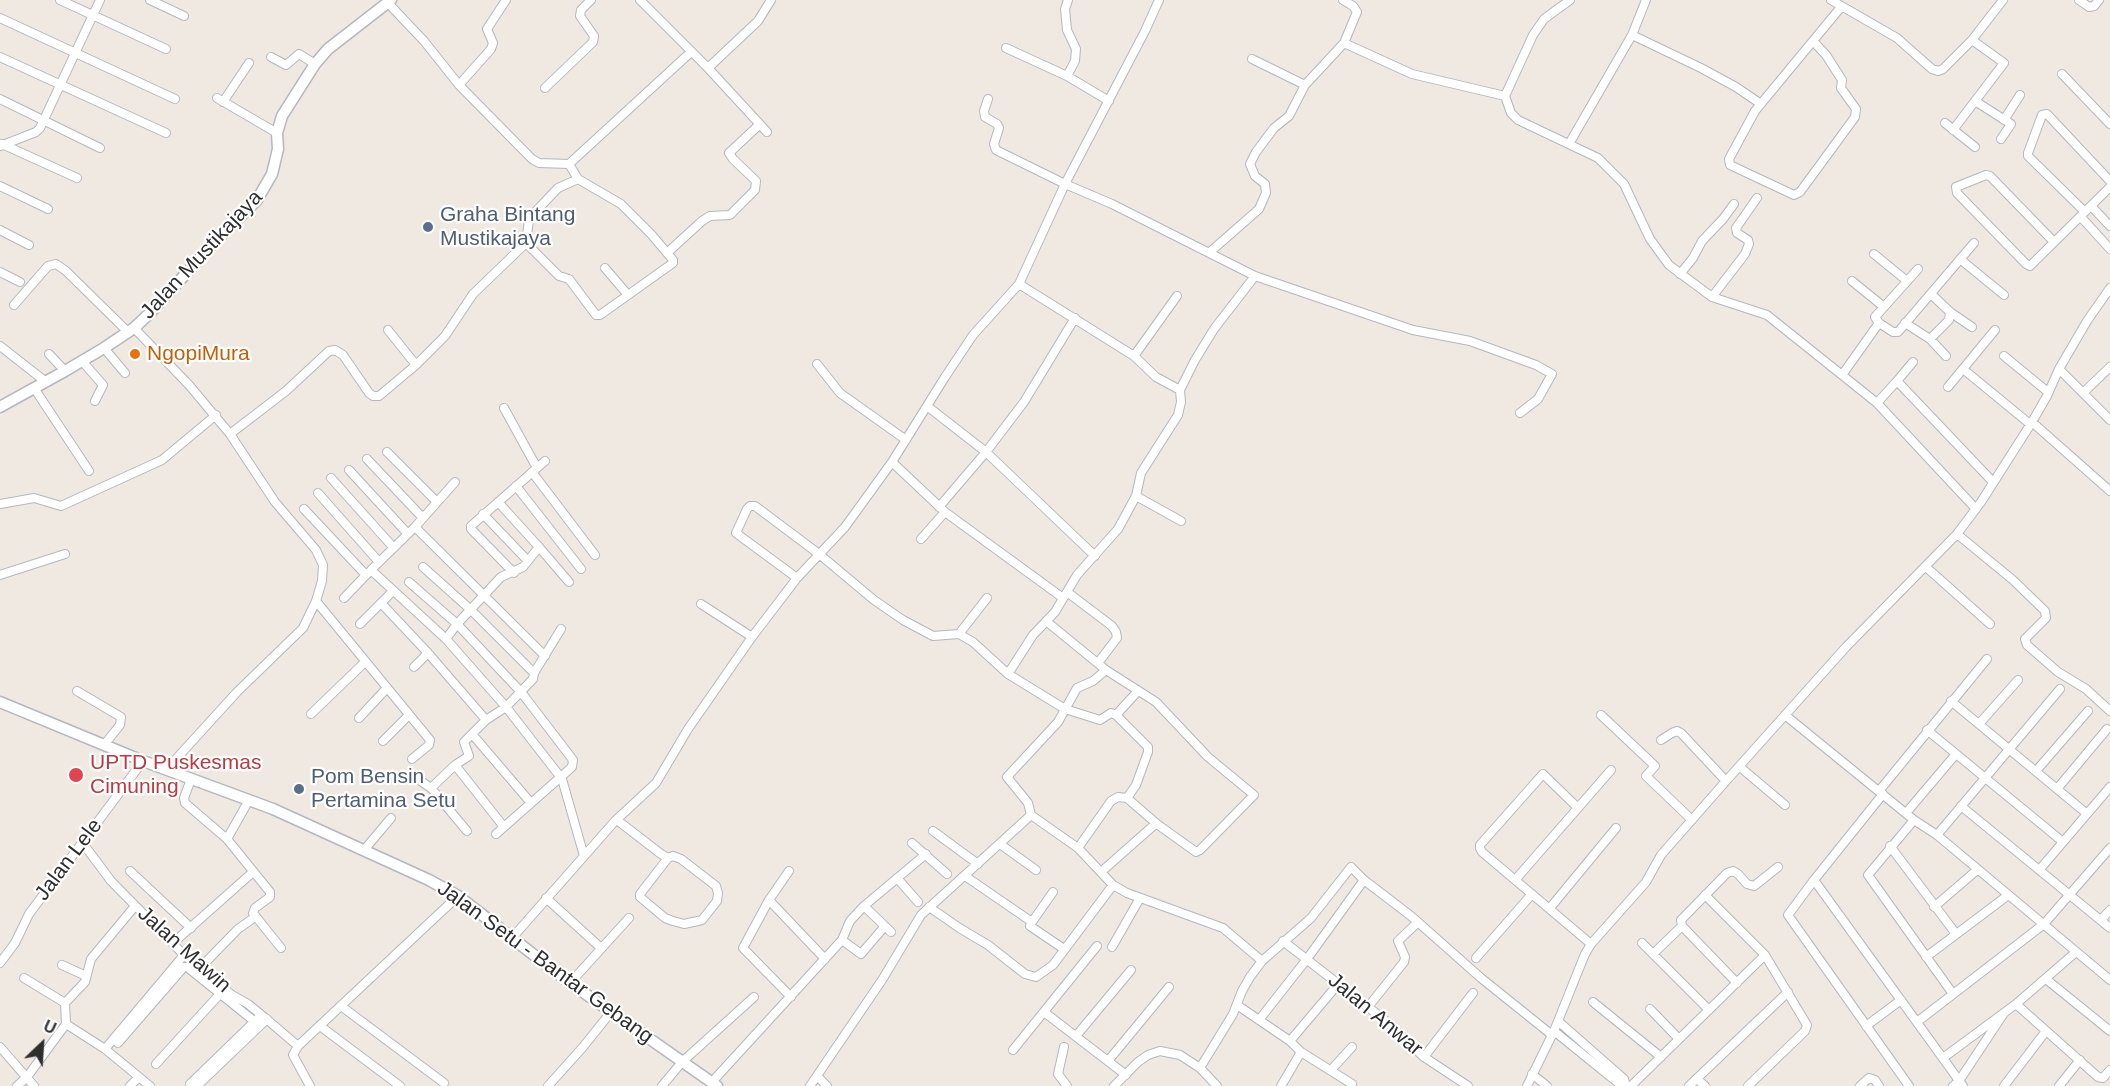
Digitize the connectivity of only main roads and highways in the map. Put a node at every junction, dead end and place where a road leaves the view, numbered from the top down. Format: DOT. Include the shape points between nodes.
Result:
graph roads {
  1 [pos="389,1"];
  2 [pos="0,406"];
  3 [pos="0,702"];
  4 [pos="714,1084"];
  1 -- 2 [label="main road, Jalan Mustikajaya" via="315,64 282,116 272,174 257,200 131,330"];
  3 -- 4 [label="main road, Jalan Setu - Bantar Gebang" via="249,800 403,867 458,896 570,983"];
}
